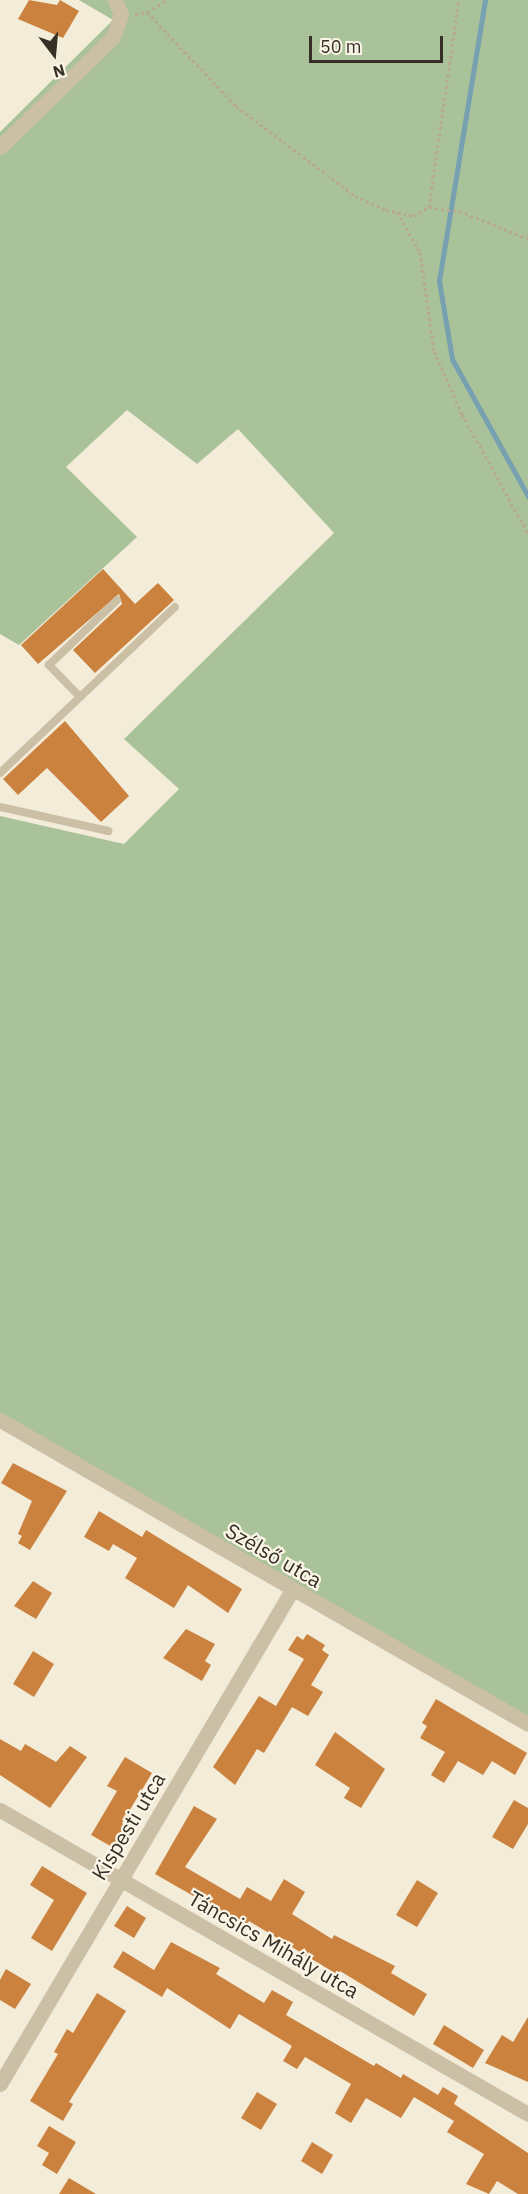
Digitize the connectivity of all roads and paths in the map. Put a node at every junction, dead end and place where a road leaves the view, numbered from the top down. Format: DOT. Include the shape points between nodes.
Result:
graph roads {
  1 [pos="167,0"];
  2 [pos="459,0"];
  3 [pos="118,6"];
  4 [pos="147,12"];
  5 [pos="0,147"];
  6 [pos="429,207"];
  7 [pos="398,212"];
  8 [pos="528,239"];
  9 [pos="528,533"];
  10 [pos="117,600"];
  11 [pos="175,607"];
  12 [pos="80,697"];
  13 [pos="0,773"];
  14 [pos="0,807"];
  15 [pos="108,831"];
  16 [pos="0,1420"];
  17 [pos="292,1590"];
  18 [pos="528,1724"];
  19 [pos="0,1810"];
  20 [pos="121,1880"];
  21 [pos="0,2084"];
  22 [pos="528,2114"];
  1 -- 4 [label="path"];
  2 -- 6 [label="path"];
  3 -- 4 [label="path"];
  3 -- 5 [label="street" via="113,37"];
  4 -- 7 [label="path" via="236,106 354,196"];
  6 -- 7 [label="path" via="414,216"];
  6 -- 8 [label="path" via="465,213"];
  7 -- 9 [label="path" via="420,252 434,351 462,414"];
  10 -- 12 [label="lane" via="49,665"];
  11 -- 12 [label="lane"];
  12 -- 13 [label="lane"];
  14 -- 15 [label="lane"];
  16 -- 17 [label="street, Szélső utca"];
  17 -- 18 [label="street, Szélső utca"];
  17 -- 20 [label="street, Kispesti utca"];
  19 -- 20 [label="street, Táncsics Mihály utca"];
  20 -- 21 [label="street, Kispesti utca"];
  20 -- 22 [label="street, Táncsics Mihály utca"];
}
